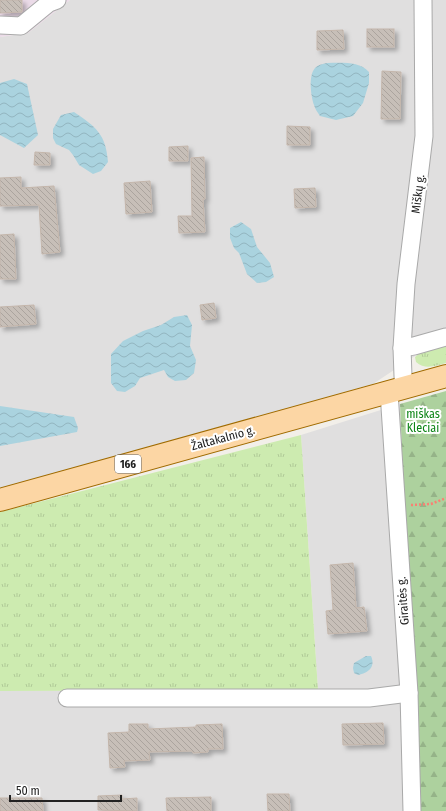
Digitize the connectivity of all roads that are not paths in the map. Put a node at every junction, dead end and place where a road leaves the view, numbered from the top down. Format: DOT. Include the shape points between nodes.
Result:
graph roads {
  1 [pos="57,0"];
  2 [pos="423,0"];
  3 [pos="0,25"];
  4 [pos="446,337"];
  5 [pos="402,348"];
  6 [pos="446,376"];
  7 [pos="397,390"];
  8 [pos="0,500"];
  9 [pos="409,693"];
  10 [pos="67,698"];
  11 [pos="412,811"];
  1 -- 3 [label="street" via="49,3 21,26"];
  2 -- 5 [label="street, Miškų g." via="424,136 406,284"];
  4 -- 5 [label="street"];
  5 -- 7 [label="street, Miškų g." via="402,376"];
  6 -- 7 [label="main road, Žaltakalnio g. / 166"];
  7 -- 8 [label="main road, Žaltakalnio g. / 166"];
  7 -- 9 [label="street, Giraitės g." via="397,505"];
  9 -- 10 [label="street" via="369,698"];
  9 -- 11 [label="street, Giraitės g."];
}
